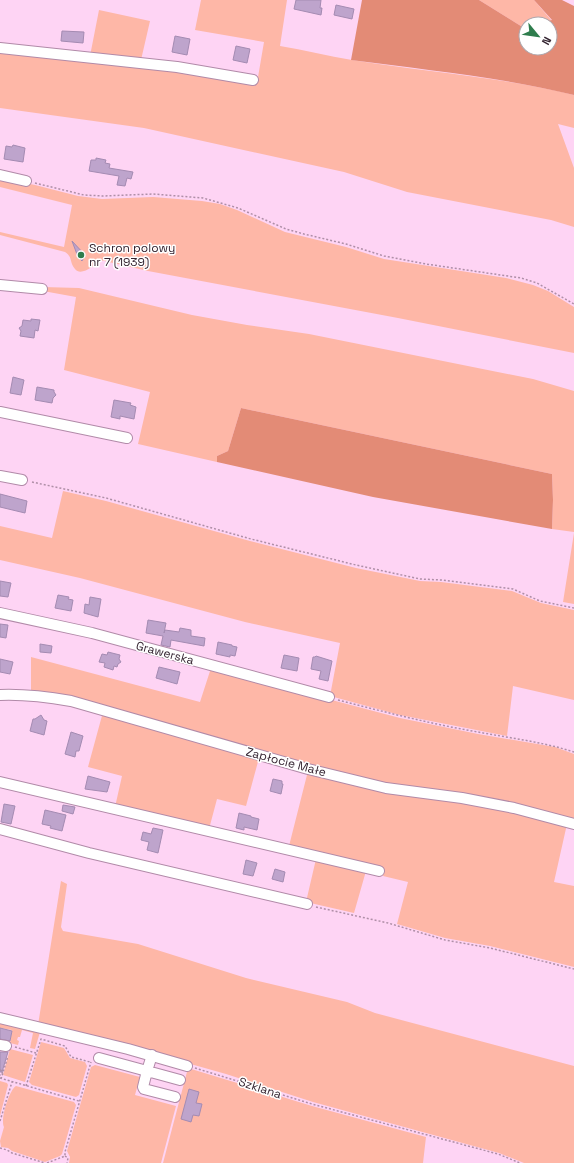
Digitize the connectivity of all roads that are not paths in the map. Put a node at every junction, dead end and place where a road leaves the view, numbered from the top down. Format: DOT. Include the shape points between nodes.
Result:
graph roads {
  1 [pos="0,48"];
  2 [pos="254,80"];
  3 [pos="0,175"];
  4 [pos="26,181"];
  5 [pos="0,285"];
  6 [pos="42,289"];
  7 [pos="0,412"];
  8 [pos="127,438"];
  9 [pos="0,476"];
  10 [pos="22,480"];
  11 [pos="0,613"];
  12 [pos="0,695"];
  13 [pos="328,698"];
  14 [pos="0,782"];
  15 [pos="574,824"];
  16 [pos="0,829"];
  17 [pos="379,871"];
  18 [pos="307,904"];
  19 [pos="0,1018"];
  20 [pos="152,1055"];
  21 [pos="96,1061"];
  22 [pos="187,1066"];
  23 [pos="147,1071"];
  24 [pos="180,1080"];
  25 [pos="175,1097"];
  1 -- 2 [label="street" via="177,67"];
  3 -- 4 [label="street"];
  5 -- 6 [label="street"];
  7 -- 8 [label="street"];
  9 -- 10 [label="street"];
  11 -- 13 [label="street, Grawerska" via="92,633"];
  12 -- 15 [label="street, Zapłocie Małe" via="30,695 71,701 308,770 386,788 514,808"];
  14 -- 17 [label="street"];
  16 -- 18 [label="street"];
  19 -- 20 [label="street"];
  20 -- 22 [label="street"];
  20 -- 23 [label="street"];
  21 -- 23 [label="street"];
  23 -- 24 [label="street"];
  23 -- 25 [label="street" via="144,1089"];
}
